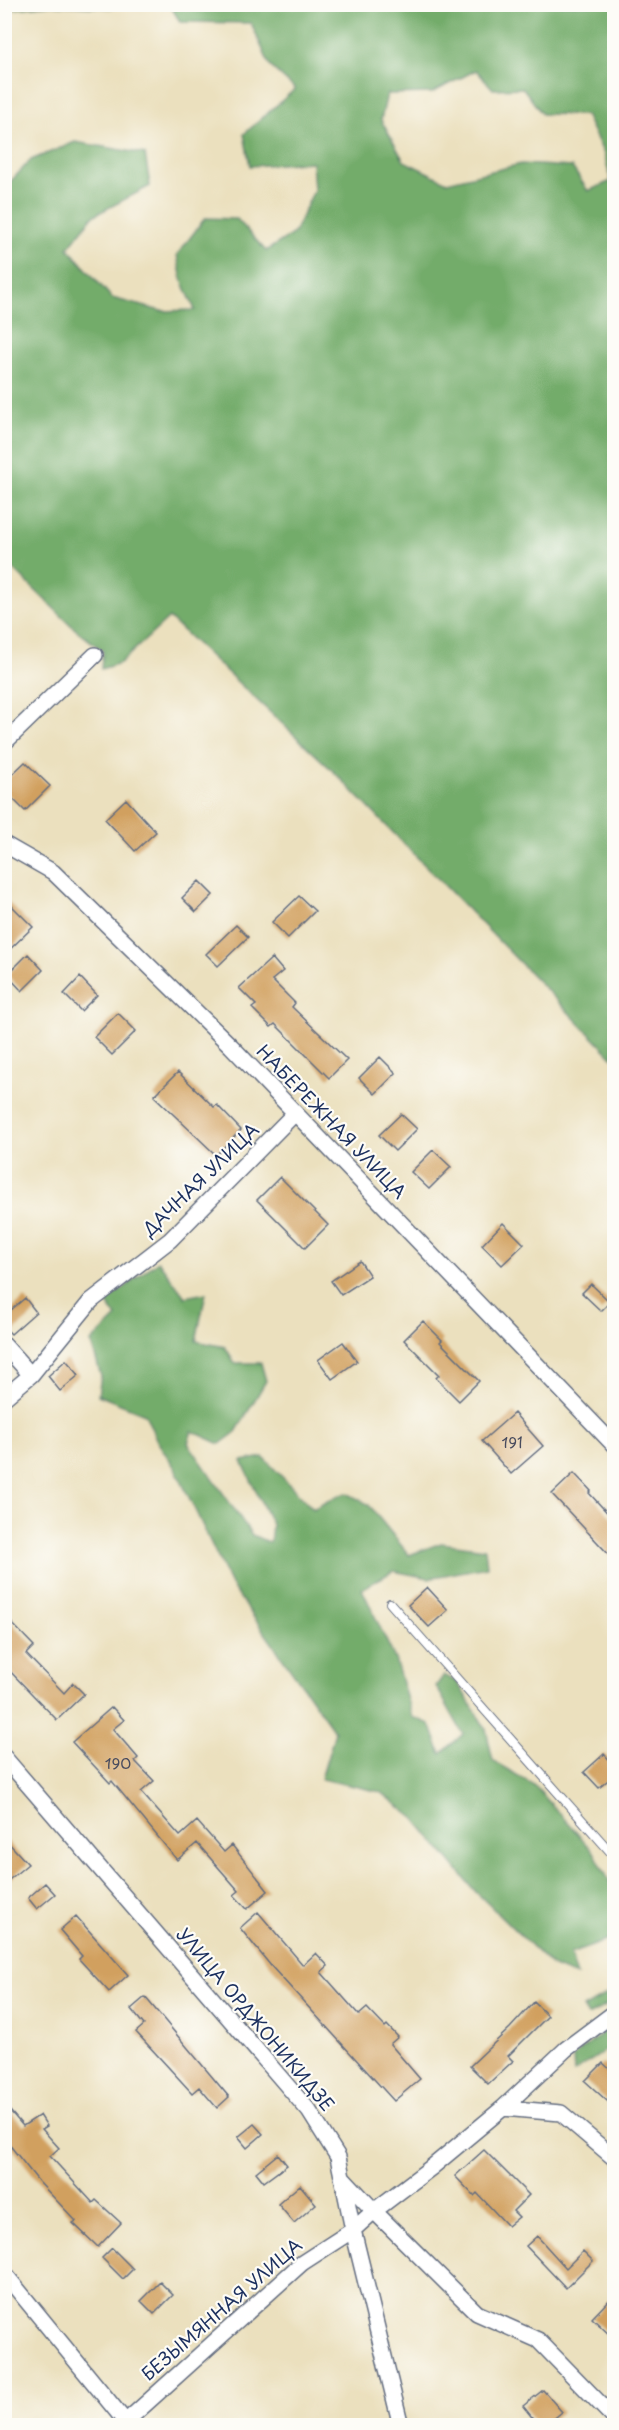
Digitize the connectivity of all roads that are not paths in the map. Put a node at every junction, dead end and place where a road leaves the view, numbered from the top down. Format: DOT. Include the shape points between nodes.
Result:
graph roads {
  1 [pos="95,655"];
  2 [pos="4,743"];
  3 [pos="4,844"];
  4 [pos="295,1113"];
  5 [pos="4,1345"];
  6 [pos="31,1376"];
  7 [pos="4,1398"];
  8 [pos="615,1445"];
  9 [pos="390,1603"];
  10 [pos="4,1758"];
  11 [pos="615,1856"];
  12 [pos="615,2013"];
  13 [pos="503,2108"];
  14 [pos="615,2158"];
  15 [pos="342,2176"];
  16 [pos="374,2211"];
  17 [pos="353,2230"];
  18 [pos="4,2273"];
  19 [pos="615,2418"];
  20 [pos="126,2424"];
  21 [pos="401,2426"];
  1 -- 2 [label="street"];
  3 -- 4 [label="street, НАБЕРЕЖНАЯ УЛИЦА" via="53,872"];
  4 -- 6 [label="street, ДАЧНАЯ УЛИЦА" via="170,1240 91,1301"];
  4 -- 8 [label="street, НАБЕРЕЖНАЯ УЛИЦА"];
  5 -- 6 [label="street"];
  6 -- 7 [label="street, ДАЧНАЯ УЛИЦА"];
  9 -- 11 [label="lane"];
  10 -- 15 [label="street, УЛИЦА ОРДЖОНИКИДЗЕ" via="309,2111 338,2157"];
  12 -- 13 [label="street, БЕЗЫМЯННАЯ УЛИЦА" via="566,2049"];
  13 -- 14 [label="street" via="561,2113"];
  13 -- 16 [label="street, БЕЗЫМЯННАЯ УЛИЦА"];
  15 -- 16 [label="street"];
  15 -- 17 [label="street, УЛИЦА ОРДЖОНИКИДЗЕ"];
  16 -- 17 [label="street, БЕЗЫМЯННАЯ УЛИЦА"];
  16 -- 19 [label="street" via="477,2313 538,2340"];
  17 -- 20 [label="street, БЕЗЫМЯННАЯ УЛИЦА" via="302,2263"];
  17 -- 21 [label="street, УЛИЦА ОРДЖОНИКИДЗЕ"];
  18 -- 20 [label="street"];
}
